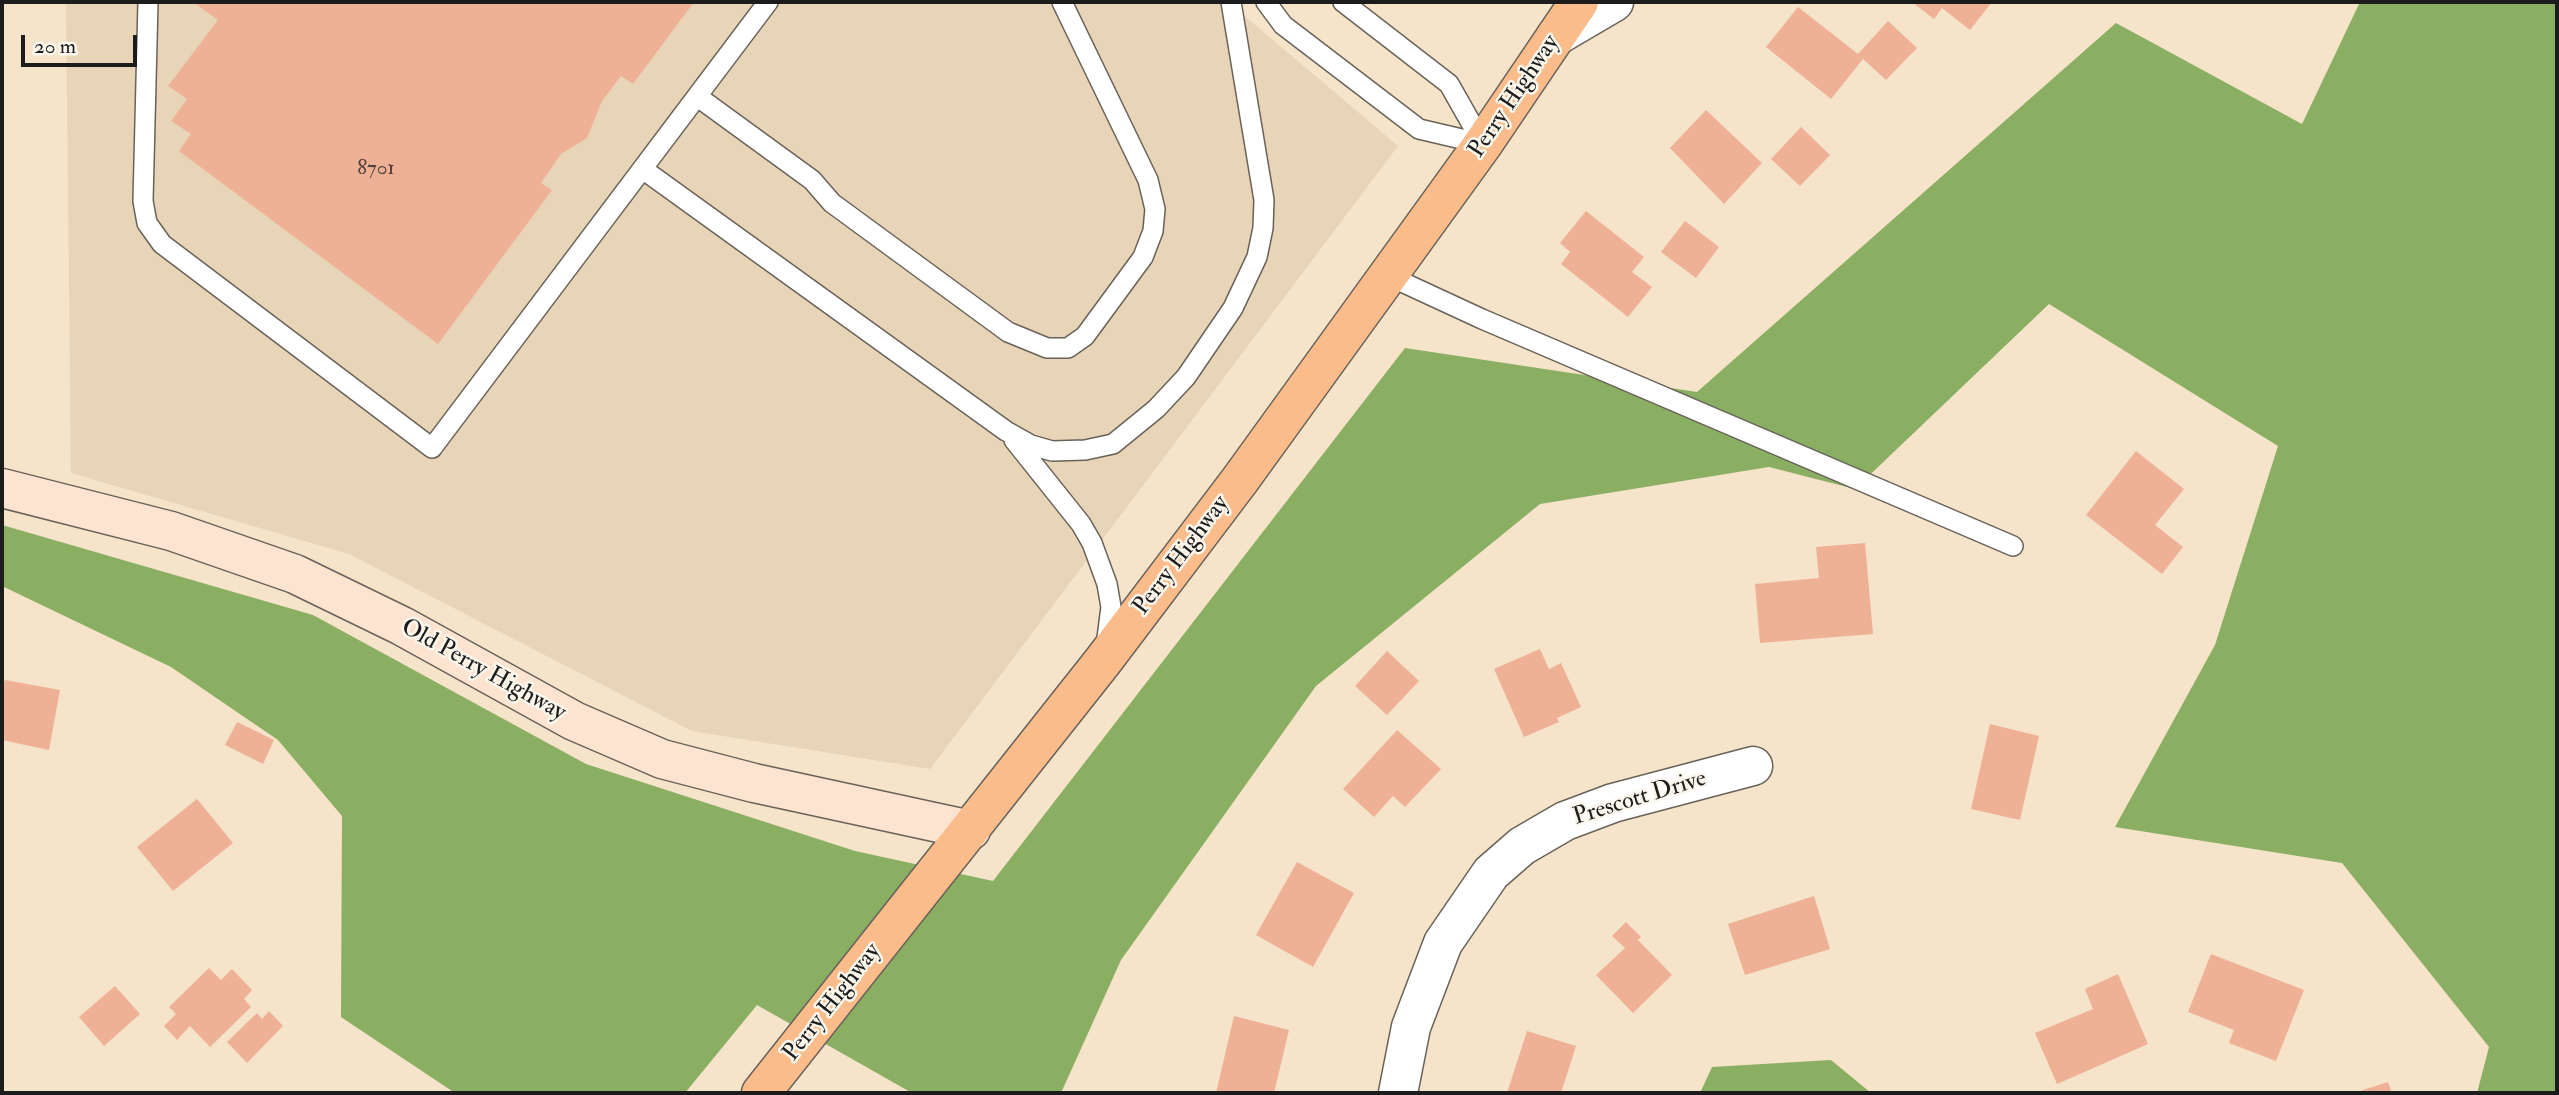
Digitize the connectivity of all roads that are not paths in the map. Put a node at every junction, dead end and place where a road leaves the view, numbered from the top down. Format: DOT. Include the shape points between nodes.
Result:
graph roads {
  1 [pos="148,2"];
  2 [pos="768,2"];
  3 [pos="1062,2"];
  4 [pos="1231,2"];
  5 [pos="1266,2"];
  6 [pos="1343,2"];
  7 [pos="1579,2"];
  8 [pos="1614,2"];
  9 [pos="1556,36"];
  10 [pos="698,97"];
  11 [pos="1483,144"];
  12 [pos="644,170"];
  13 [pos="1389,276"];
  14 [pos="1006,431"];
  15 [pos="2,488"];
  16 [pos="2013,546"];
  17 [pos="1103,661"];
  18 [pos="1753,766"];
  19 [pos="971,830"];
  20 [pos="761,1093"];
  21 [pos="1398,1093"];
  1 -- 12 [label="lane" via="147,223 162,244 432,448"];
  2 -- 10 [label="lane"];
  3 -- 10 [label="lane" via="1148,180 1155,209 1143,257 1085,336 1068,348 1047,348 1008,332 832,203 812,180"];
  4 -- 14 [label="lane" via="1264,200 1263,228 1247,284 1186,377 1113,444 1052,451"];
  5 -- 11 [label="lane" via="1283,25 1419,129"];
  6 -- 11 [label="lane" via="1449,84"];
  7 -- 9 [label="main road, Perry Highway"];
  8 -- 9 [label="street"];
  9 -- 11 [label="main road, Perry Highway"];
  10 -- 12 [label="lane"];
  11 -- 13 [label="main road, Perry Highway"];
  12 -- 14 [label="lane"];
  13 -- 16 [label="lane"];
  13 -- 17 [label="main road, Perry Highway"];
  14 -- 17 [label="lane" via="1081,524 1101,564 1111,607"];
  15 -- 19 [label="street, Old Perry Highway" via="171,531 295,574 365,606 574,721 662,759"];
  17 -- 19 [label="main road, Perry Highway"];
  18 -- 21 [label="street, Prescott Drive" via="1613,803 1565,821 1522,846 1491,873 1443,943 1411,1027"];
  19 -- 20 [label="main road, Perry Highway"];
}
